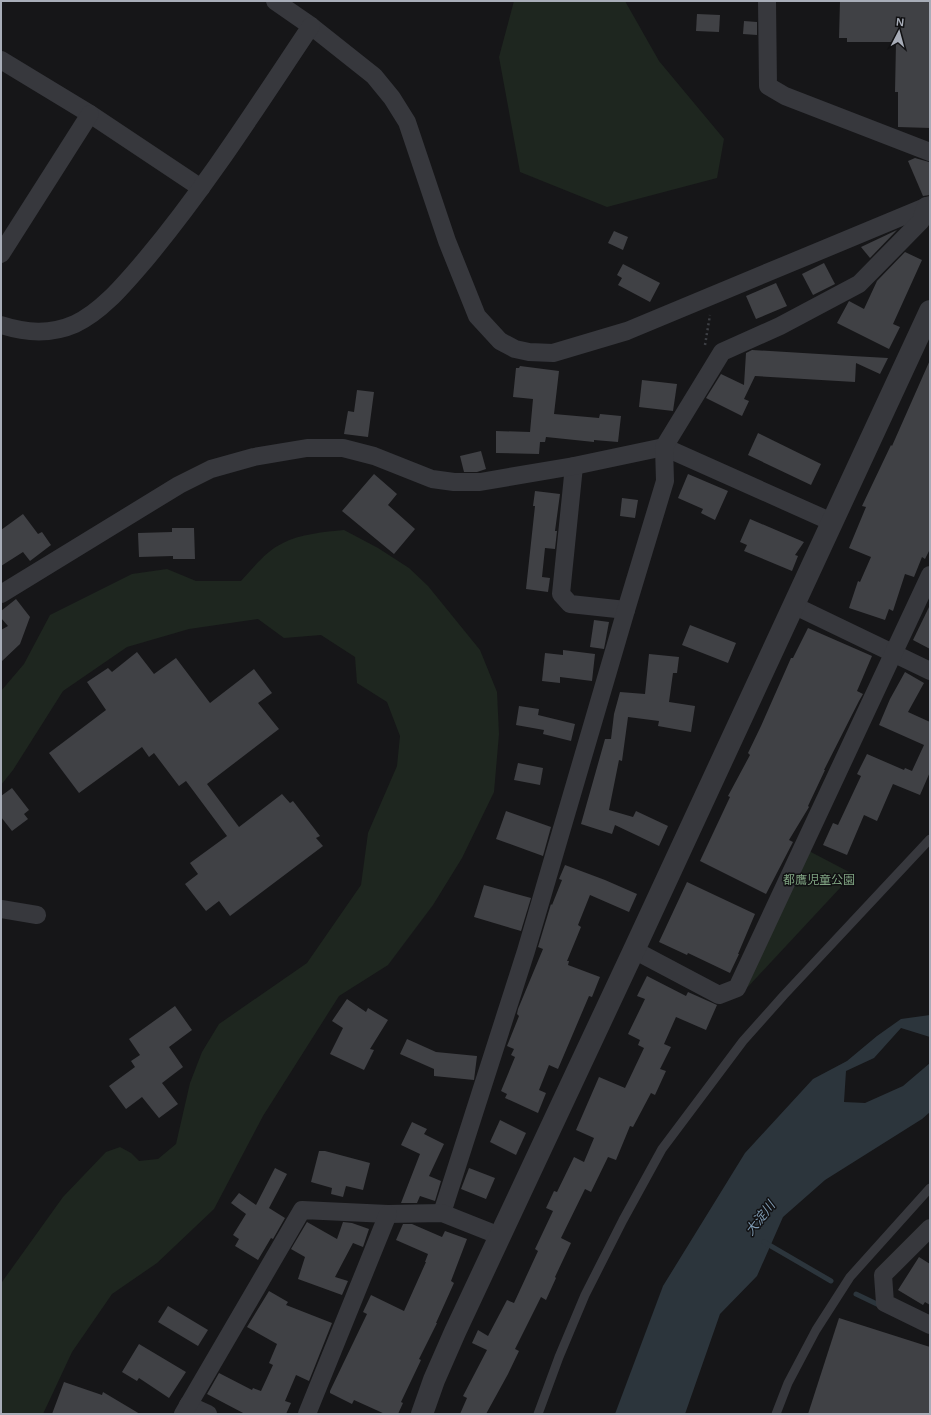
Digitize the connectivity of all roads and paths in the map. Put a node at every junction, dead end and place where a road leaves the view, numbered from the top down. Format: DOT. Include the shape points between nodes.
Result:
graph roads {
  1 [pos="275,1"];
  2 [pos="767,1"];
  3 [pos="311,26"];
  4 [pos="1,60"];
  5 [pos="90,114"];
  6 [pos="930,152"];
  7 [pos="201,188"];
  8 [pos="928,206"];
  9 [pos="1,254"];
  10 [pos="930,311"];
  11 [pos="1,325"];
  12 [pos="664,447"];
  13 [pos="574,466"];
  14 [pos="832,522"];
  15 [pos="930,575"];
  16 [pos="1,594"];
  17 [pos="793,605"];
  18 [pos="626,610"];
  19 [pos="893,653"];
  20 [pos="930,670"];
  21 [pos="930,839"];
  22 [pos="1,909"];
  23 [pos="36,915"];
  24 [pos="634,950"];
  25 [pos="930,1188"];
  26 [pos="442,1213"];
  27 [pos="388,1214"];
  28 [pos="930,1228"];
  29 [pos="500,1236"];
  30 [pos="930,1325"];
  31 [pos="185,1410"];
  32 [pos="208,1414"];
  33 [pos="307,1414"];
  34 [pos="422,1414"];
  35 [pos="538,1414"];
  36 [pos="776,1414"];
  1 -- 3 [label="street"];
  2 -- 6 [label="street" via="768,86 785,96"];
  3 -- 7 [label="street"];
  3 -- 8 [label="street" via="374,76 392,98 407,122 447,241 477,316 500,341 514,349 553,353 627,331"];
  4 -- 5 [label="street"];
  5 -- 7 [label="street"];
  5 -- 9 [label="street"];
  7 -- 11 [label="street" via="125,283 90,316 60,330 39,333 19,331"];
  8 -- 12 [label="street" via="921,221 859,284 780,326 722,352"];
  10 -- 14 [label="street"];
  12 -- 13 [label="street"];
  12 -- 14 [label="street"];
  12 -- 18 [label="street" via="665,481"];
  13 -- 16 [label="street" via="480,482 454,482 432,479 374,456 342,448 307,448 254,458 211,468 179,485"];
  13 -- 18 [label="street" via="561,594 570,604"];
  14 -- 17 [label="street"];
  15 -- 19 [label="street"];
  17 -- 19 [label="street"];
  17 -- 24 [label="street"];
  18 -- 26 [label="street" via="526,951"];
  19 -- 20 [label="street"];
  19 -- 24 [label="street" via="737,988 719,995"];
  21 -- 35 [label="lane" via="743,1041 662,1149 585,1295 558,1357"];
  22 -- 23 [label="street"];
  24 -- 29 [label="street"];
  25 -- 36 [label="lane" via="850,1276 812,1337 788,1383"];
  26 -- 27 [label="street"];
  26 -- 29 [label="street"];
  27 -- 31 [label="street" via="302,1210"];
  27 -- 33 [label="street"];
  28 -- 30 [label="street" via="883,1276 884,1302"];
  29 -- 34 [label="street" via="440,1366"];
  31 -- 32 [label="street"];
}
